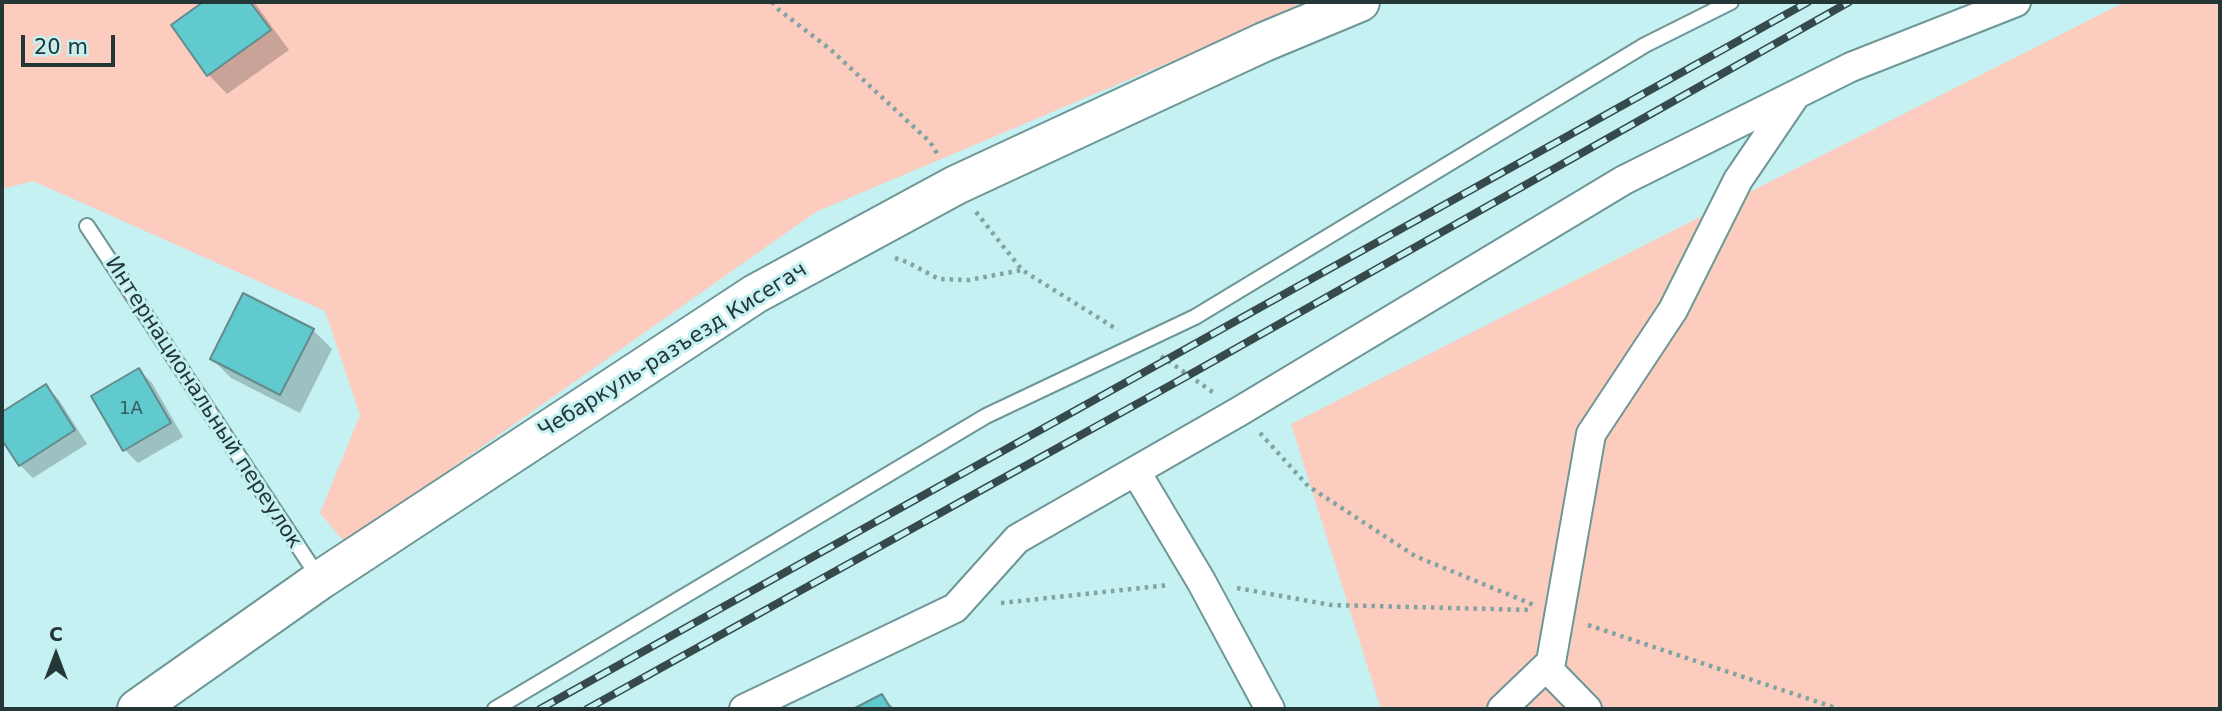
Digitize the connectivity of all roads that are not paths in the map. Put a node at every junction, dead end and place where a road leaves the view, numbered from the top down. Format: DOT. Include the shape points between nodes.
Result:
graph roads {
  1 [pos="1360,2"];
  2 [pos="1731,2"];
  3 [pos="2017,2"];
  4 [pos="1797,94"];
  5 [pos="87,226"];
  6 [pos="1136,472"];
  7 [pos="320,580"];
  8 [pos="1546,667"];
  9 [pos="137,709"];
  10 [pos="495,709"];
  11 [pos="744,709"];
  12 [pos="1270,709"];
  13 [pos="1502,709"];
  14 [pos="1587,709"];
  1 -- 7 [label="street, Чебаркуль-разъезд Кисегач" via="956,185 755,294"];
  2 -- 10 [label="lane" via="1645,45 1195,317 986,416"];
  3 -- 4 [label="street" via="1851,67"];
  4 -- 6 [label="street" via="1625,180"];
  4 -- 8 [label="street" via="1738,180 1673,310 1591,434 1551,662"];
  5 -- 7 [label="lane, Интернациональный переулок"];
  6 -- 11 [label="street" via="1017,539 955,608"];
  6 -- 12 [label="street"];
  7 -- 9 [label="street, Чебаркуль-разъезд Кисегач"];
  8 -- 13 [label="street"];
  8 -- 14 [label="street"];
}
